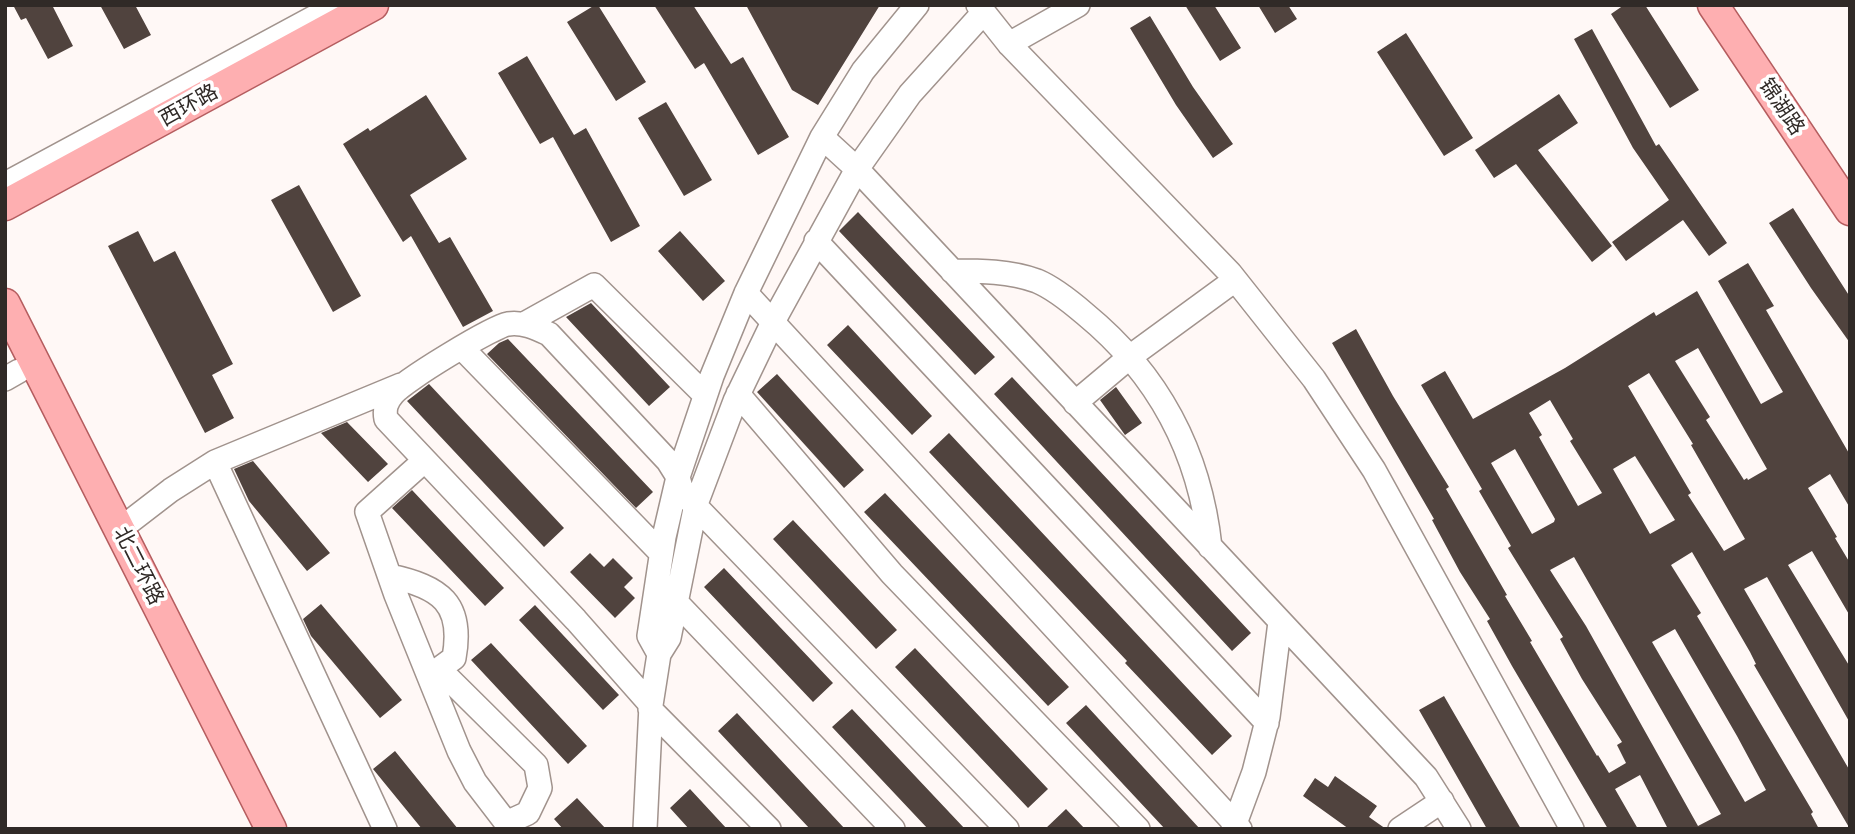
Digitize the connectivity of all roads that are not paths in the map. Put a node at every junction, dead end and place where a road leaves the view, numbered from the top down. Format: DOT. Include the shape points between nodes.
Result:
graph roads {
  1 [pos="337,5"];
  2 [pos="373,5"];
  3 [pos="917,5"];
  4 [pos="1078,5"];
  5 [pos="1713,5"];
  6 [pos="981,9"];
  7 [pos="1009,44"];
  8 [pos="822,137"];
  9 [pos="857,169"];
  10 [pos="5,184"];
  11 [pos="5,205"];
  12 [pos="1850,210"];
  13 [pos="816,241"];
  14 [pos="953,271"];
  15 [pos="1235,280"];
  16 [pos="746,293"];
  17 [pos="5,304"];
  18 [pos="774,320"];
  19 [pos="524,324"];
  20 [pos="5,344"];
  21 [pos="461,348"];
  22 [pos="1131,356"];
  23 [pos="12,375"];
  24 [pos="401,385"];
  25 [pos="708,386"];
  26 [pos="737,397"];
  27 [pos="1075,403"];
  28 [pos="424,461"];
  29 [pos="215,462"];
  30 [pos="678,477"];
  31 [pos="696,504"];
  32 [pos="120,530"];
  33 [pos="1210,547"];
  34 [pos="662,553"];
  35 [pos="390,576"];
  36 [pos="676,602"];
  37 [pos="1280,622"];
  38 [pos="659,654"];
  39 [pos="651,707"];
  40 [pos="1267,723"];
  41 [pos="1442,800"];
  42 [pos="509,826"];
  43 [pos="647,827"];
  44 [pos="1236,827"];
  45 [pos="249,829"];
  46 [pos="271,829"];
  47 [pos="386,829"];
  48 [pos="768,829"];
  49 [pos="893,829"];
  50 [pos="1007,829"];
  51 [pos="1138,829"];
  52 [pos="1400,829"];
  53 [pos="1459,829"];
  54 [pos="1572,829"];
  1 -- 10 [label="street, 西环路"];
  2 -- 11 [label="main road, 西环路"];
  3 -- 8 [label="street" via="863,71"];
  4 -- 7 [label="street"];
  5 -- 12 [label="main road, 锦湖路"];
  6 -- 7 [label="street"];
  6 -- 9 [label="street" via="910,94"];
  7 -- 15 [label="street"];
  8 -- 9 [label="street"];
  8 -- 16 [label="street"];
  9 -- 13 [label="street"];
  9 -- 14 [label="street"];
  13 -- 18 [label="street"];
  13 -- 40 [label="street"];
  14 -- 22 [label="street" via="1017,275 1038,282 1073,304"];
  14 -- 27 [label="street"];
  15 -- 22 [label="street"];
  15 -- 54 [label="street" via="1314,379 1374,470"];
  16 -- 18 [label="street"];
  16 -- 25 [label="street"];
  17 -- 32 [label="main road, 北二环路"];
  18 -- 26 [label="street"];
  18 -- 44 [label="street"];
  19 -- 21 [label="street" via="506,324"];
  19 -- 25 [label="street" via="594,285"];
  19 -- 30 [label="street" via="550,334"];
  20 -- 23 [label="main road, 北二环路"];
  21 -- 24 [label="street"];
  21 -- 34 [label="street"];
  22 -- 27 [label="street"];
  22 -- 33 [label="street" via="1186,448 1205,510"];
  23 -- 45 [label="main road, 北二环路"];
  24 -- 28 [label="street" via="384,409 386,419"];
  24 -- 29 [label="street"];
  25 -- 26 [label="street"];
  25 -- 30 [label="street"];
  26 -- 31 [label="street"];
  26 -- 51 [label="street" via="891,574"];
  27 -- 33 [label="street"];
  28 -- 35 [label="street" via="367,512"];
  28 -- 39 [label="street" via="576,620"];
  29 -- 32 [label="street"];
  29 -- 47 [label="street"];
  30 -- 31 [label="street" via="682,492"];
  30 -- 34 [label="street"];
  31 -- 36 [label="street"];
  31 -- 50 [label="street"];
  32 -- 46 [label="main road, 北二环路"];
  33 -- 37 [label="street"];
  34 -- 38 [label="street" via="649,636"];
  35 -- 42 [label="street" via="459,751 475,782"];
  35 -- 42 [label="street" via="421,583 442,598 456,618 457,642 454,658 439,669 536,765 540,788 528,813"];
  36 -- 38 [label="street" via="669,638"];
  36 -- 49 [label="street"];
  37 -- 40 [label="street"];
  37 -- 41 [label="street" via="1426,777"];
  38 -- 39 [label="street"];
  39 -- 43 [label="street"];
  39 -- 48 [label="street"];
  40 -- 44 [label="street"];
  41 -- 52 [label="street"];
  41 -- 53 [label="street"];
}
